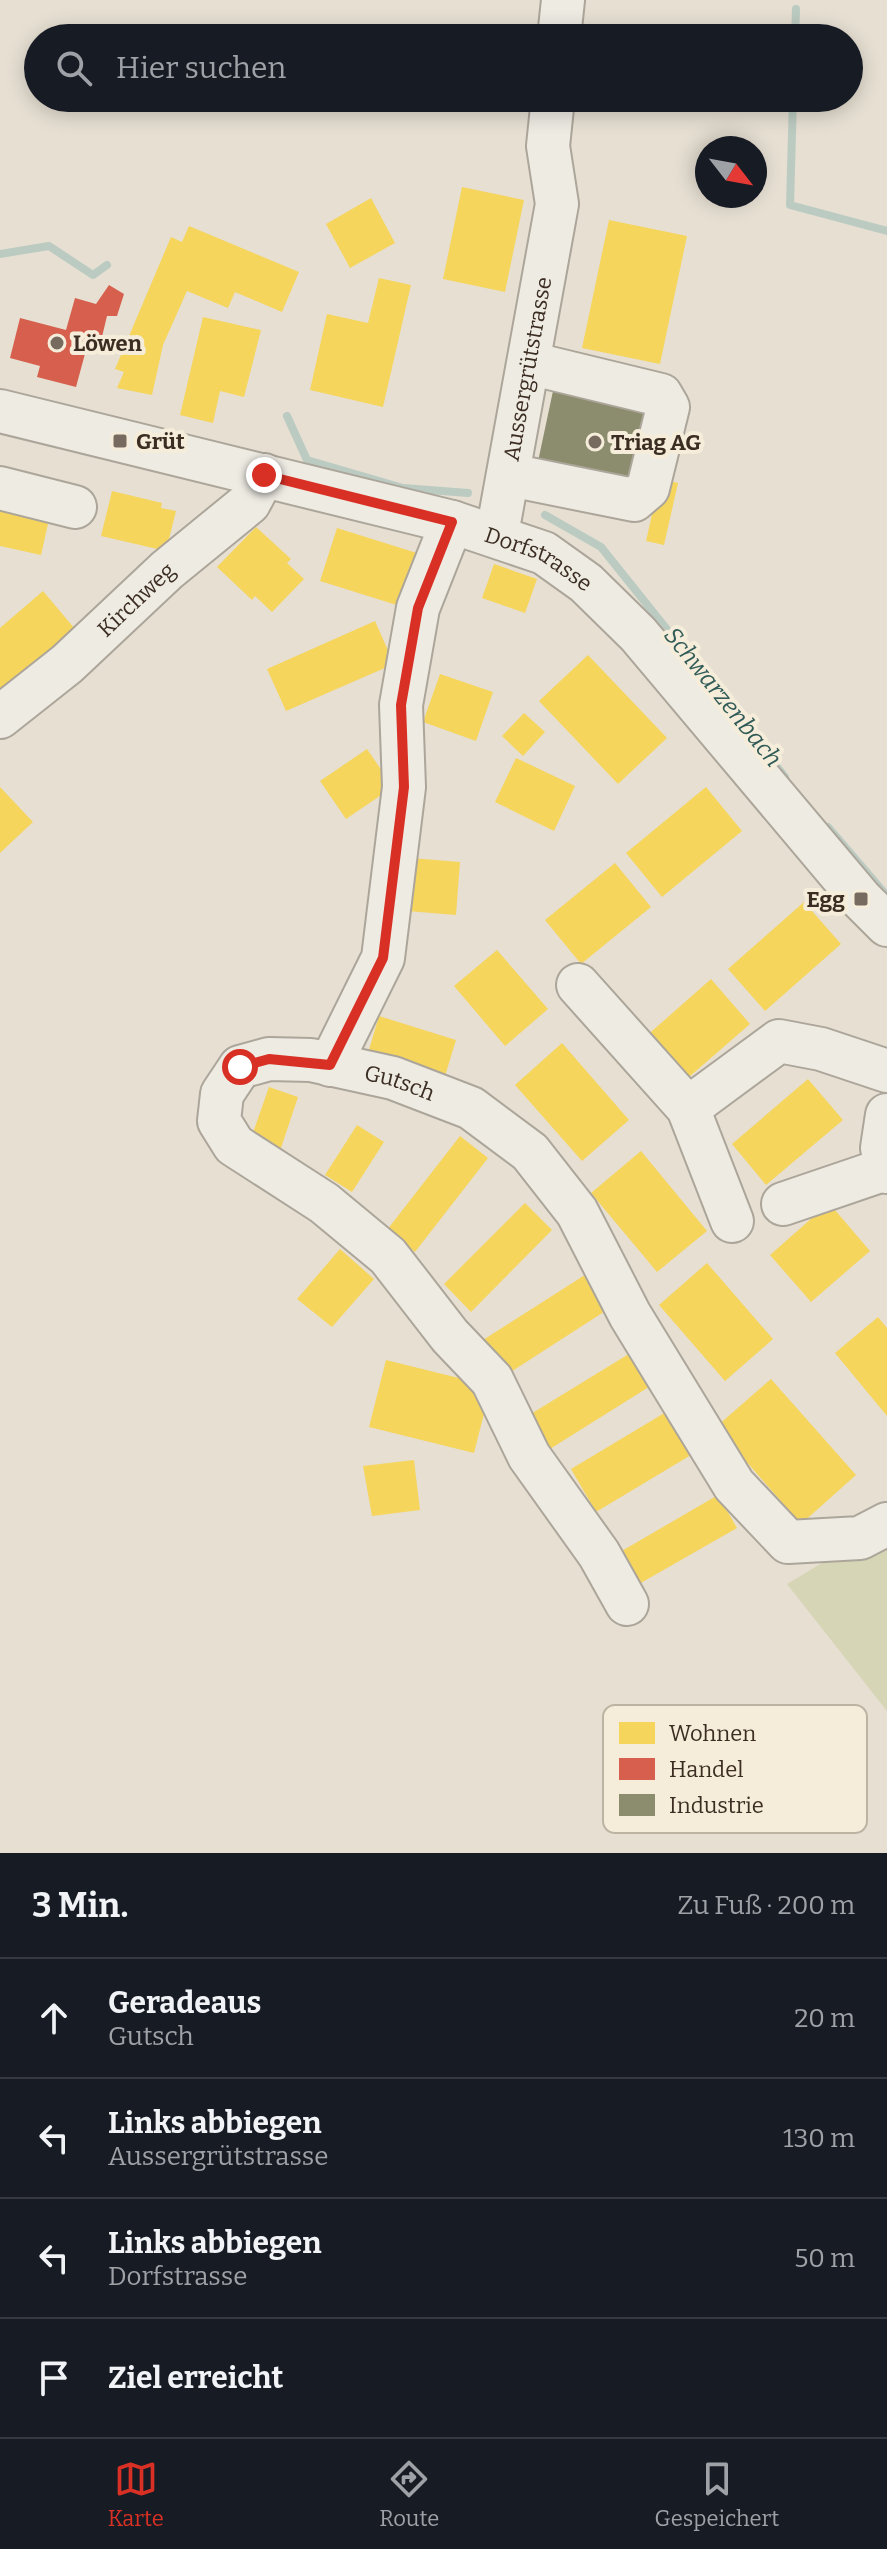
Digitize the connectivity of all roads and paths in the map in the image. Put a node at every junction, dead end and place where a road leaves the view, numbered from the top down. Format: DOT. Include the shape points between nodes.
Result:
graph roads {
  1 [pos="563,0"];
  2 [pos="560,24"];
  3 [pos="552,112"];
  4 [pos="529,363"];
  5 [pos="0,411"];
  6 [pos="264,475"];
  7 [pos="510,475"];
  8 [pos="0,488"];
  9 [pos="75,507"];
  10 [pos="452,522"];
  11 [pos="497,534"];
  12 [pos="0,717"];
  13 [pos="887,925"];
  14 [pos="578,985"];
  15 [pos="330,1065"];
  16 [pos="887,1071"];
  17 [pos="688,1108"];
  18 [pos="887,1115"];
  19 [pos="887,1171"];
  20 [pos="783,1204"];
  21 [pos="732,1221"];
  22 [pos="887,1524"];
  23 [pos="627,1604"];
  1 -- 2 [label="street"];
  3 -- 4 [label="street, Aussergrütstrasse" via="548,146 557,204"];
  4 -- 7 [label="street, Aussergrütstrasse"];
  4 -- 7 [label="street" via="661,395 668,407 648,488 634,500"];
  5 -- 6 [label="street, Dorfstrasse"];
  6 -- 10 [label="street, Dorfstrasse"];
  6 -- 12 [label="street, Kirchweg" via="249,503"];
  7 -- 11 [label="street, Aussergrütstrasse"];
  8 -- 9 [label="street"];
  10 -- 11 [label="street, Dorfstrasse"];
  10 -- 15 [label="street" via="418,608 401,705 404,787 383,958"];
  11 -- 13 [label="street, Dorfstrasse" via="566,567 638,634"];
  14 -- 17 [label="street"];
  15 -- 22 [label="street, Gutsch" via="393,1078 471,1108 530,1152 577,1212 630,1315 734,1485 788,1542 860,1538"];
  15 -- 23 [label="street, Gutsch" via="269,1059 240,1067 222,1094 219,1121 234,1145 324,1203 388,1256 492,1380 529,1456 599,1554"];
  16 -- 17 [label="street" via="779,1041"];
  17 -- 21 [label="street"];
  18 -- 19 [label="street" via="882,1148"];
  19 -- 20 [label="street"];
}
